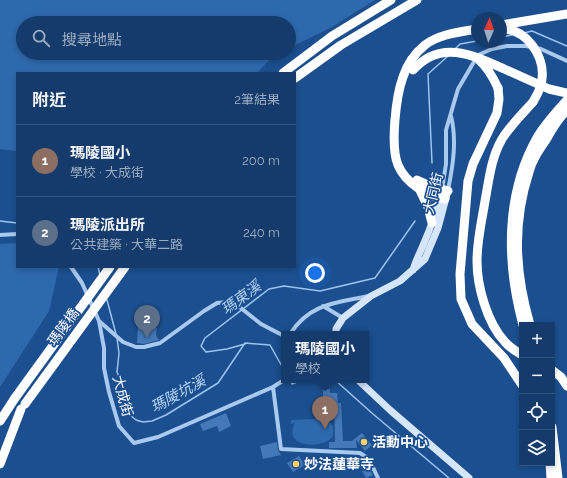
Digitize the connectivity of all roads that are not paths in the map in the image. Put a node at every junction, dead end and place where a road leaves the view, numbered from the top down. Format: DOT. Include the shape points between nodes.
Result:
graph roads {
  1 [pos="391,0"];
  2 [pos="417,0"];
  3 [pos="567,14"];
  4 [pos="507,24"];
  5 [pos="471,30"];
  6 [pos="507,30"];
  7 [pos="474,55"];
  8 [pos="567,61"];
  9 [pos="284,72"];
  10 [pos="296,77"];
  11 [pos="567,93"];
  12 [pos="567,100"];
  13 [pos="563,110"];
  14 [pos="450,115"];
  15 [pos="417,186"];
  16 [pos="444,194"];
  17 [pos="432,223"];
  18 [pos="16,234"];
  19 [pos="0,235"];
  20 [pos="72,268"];
  21 [pos="109,268"];
  22 [pos="124,268"];
  23 [pos="413,270"];
  24 [pos="371,296"];
  25 [pos="323,306"];
  26 [pos="343,318"];
  27 [pos="99,321"];
  28 [pos="522,322"];
  29 [pos="529,322"];
  30 [pos="292,331"];
  31 [pos="336,331"];
  32 [pos="281,334"];
  33 [pos="519,353"];
  34 [pos="555,372"];
  35 [pos="519,380"];
  36 [pos="281,382"];
  37 [pos="361,383"];
  38 [pos="567,386"];
  39 [pos="273,387"];
  40 [pos="23,406"];
  41 [pos="0,421"];
  42 [pos="552,430"];
  43 [pos="0,451"];
  44 [pos="0,464"];
  45 [pos="550,466"];
  46 [pos="378,478"];
  47 [pos="469,478"];
  48 [pos="551,478"];
  49 [pos="558,478"];
  1 -- 9 [label="highway" via="332,36"];
  2 -- 10 [label="highway" via="341,45"];
  3 -- 4 [label="highway"];
  5 -- 15 [label="highway" via="441,37 425,45 411,61 403,77 398,94 395,150 400,169 406,178"];
  6 -- 33 [label="highway, bridge" via="524,37 532,44 541,60 542,80 533,102 502,139 491,166 477,259 479,286 491,321 505,342"];
  7 -- 11 [label="highway, bridge" via="549,89"];
  7 -- 16 [label="highway, bridge" via="456,52 436,54 423,60 413,70 404,95 401,154 406,169 419,182"];
  7 -- 35 [label="highway, bridge" via="492,75 498,88 499,99 497,113 473,164 468,181 460,274 461,299 472,324 504,358"];
  8 -- 14 [label="street, 大同街" via="541,49 526,46 507,46 485,51 478,55 458,89"];
  12 -- 13 [label="highway"];
  13 -- 28 [label="highway" via="539,135 527,159 515,203 511,229 511,265"];
  13 -- 29 [label="highway" via="536,154 519,212 518,258 524,306"];
  14 -- 16 [label="street, 大同街" via="446,130"];
  14 -- 16 [label="street, 大同街" via="454,129 453,167"];
  15 -- 16 [label="highway" via="434,196"];
  15 -- 17 [label="highway" via="423,194"];
  16 -- 17 [label="street, 大同街"];
  16 -- 23 [label="street, 大同街" via="433,242 425,259"];
  17 -- 23 [label="street, 大同街"];
  18 -- 19 [label="street"];
  20 -- 27 [label="street" via="82,283"];
  21 -- 41 [label="highway, 瑪陵橋, bridge"];
  22 -- 40 [label="highway, 瑪陵橋, bridge"];
  23 -- 24 [label="street, 大同街" via="400,281"];
  24 -- 25 [label="street"];
  24 -- 26 [label="street, 大同街"];
  25 -- 26 [label="street"];
  25 -- 30 [label="street" via="306,314"];
  26 -- 31 [label="street"];
  27 -- 32 [label="street" via="123,342 144,347 160,343 217,303 227,302 237,305 261,324"];
  27 -- 39 [label="street, 大成街" via="109,392 119,426 134,443 158,437"];
  34 -- 38 [label="highway"];
  36 -- 39 [label="street, 大成街"];
  37 -- 47 [label="street"];
  39 -- 46 [label="street" via="281,449 360,453 369,459"];
  40 -- 43 [label="highway"];
  40 -- 44 [label="highway"];
  42 -- 49 [label="highway"];
  45 -- 48 [label="highway"];
}
